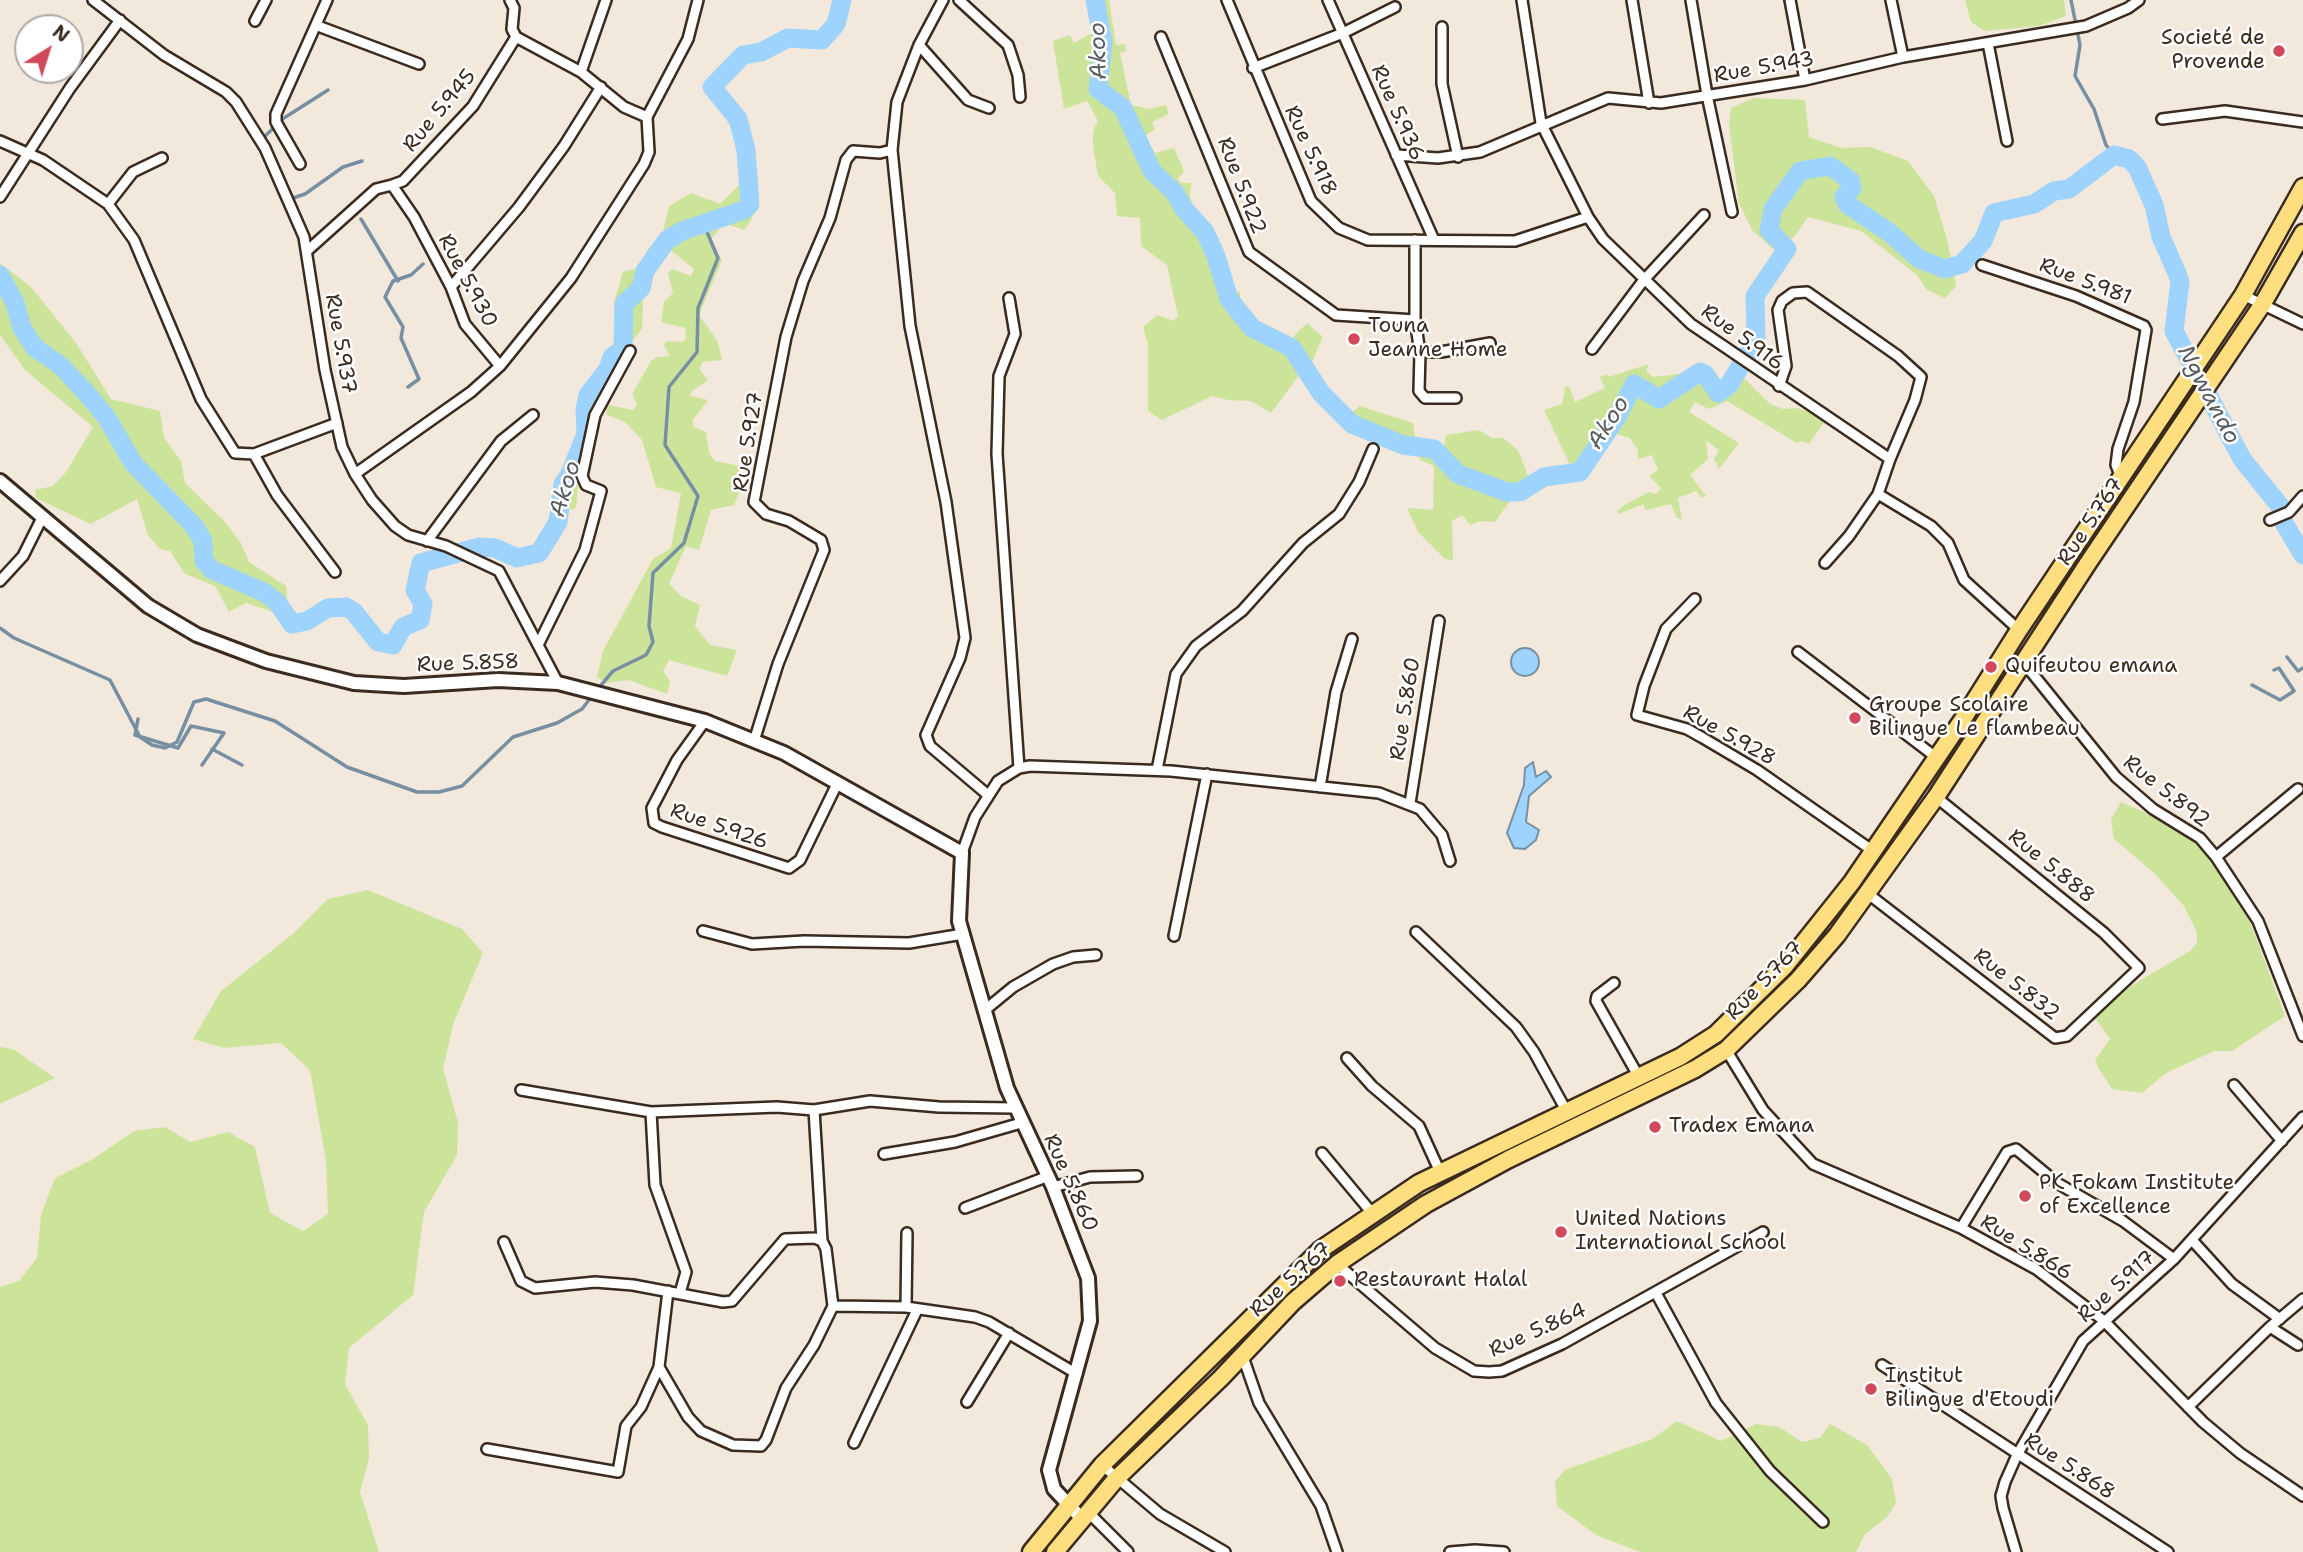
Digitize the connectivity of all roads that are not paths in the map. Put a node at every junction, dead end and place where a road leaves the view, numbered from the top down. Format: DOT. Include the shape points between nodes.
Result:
graph roads {
  1 [pos="93,0"];
  2 [pos="266,0"];
  3 [pos="327,0"];
  4 [pos="510,0"];
  5 [pos="606,0"];
  6 [pos="698,0"];
  7 [pos="943,0"];
  8 [pos="959,0"];
  9 [pos="1227,0"];
  10 [pos="1328,0"];
  11 [pos="1522,0"];
  12 [pos="1632,0"];
  13 [pos="1690,0"];
  14 [pos="1790,0"];
  15 [pos="1891,0"];
  16 [pos="2139,0"];
  17 [pos="1395,7"];
  18 [pos="120,20"];
  19 [pos="255,21"];
  20 [pos="318,26"];
  21 [pos="1442,27"];
  22 [pos="1343,33"];
  23 [pos="516,37"];
  24 [pos="1161,37"];
  25 [pos="1988,43"];
  26 [pos="919,45"];
  27 [pos="1903,57"];
  28 [pos="419,64"];
  29 [pos="1253,68"];
  30 [pos="581,72"];
  31 [pos="1805,80"];
  32 [pos="601,87"];
  33 [pos="1707,95"];
  34 [pos="1020,97"];
  35 [pos="1649,103"];
  36 [pos="989,108"];
  37 [pos="647,117"];
  38 [pos="2162,119"];
  39 [pos="2303,122"];
  40 [pos="1541,123"];
  41 [pos="0,141"];
  42 [pos="2007,141"];
  43 [pos="892,149"];
  44 [pos="26,154"];
  45 [pos="1396,155"];
  46 [pos="1458,157"];
  47 [pos="162,158"];
  48 [pos="300,164"];
  49 [pos="392,185"];
  50 [pos="2303,187"];
  51 [pos="0,197"];
  52 [pos="108,204"];
  53 [pos="1732,212"];
  54 [pos="1704,215"];
  55 [pos="1588,218"];
  56 [pos="2303,233"];
  57 [pos="1415,240"];
  58 [pos="1434,240"];
  59 [pos="307,251"];
  60 [pos="1982,265"];
  61 [pos="1643,281"];
  62 [pos="451,287"];
  63 [pos="2243,295"];
  64 [pos="1009,298"];
  65 [pos="2262,305"];
  66 [pos="1415,320"];
  67 [pos="2303,324"];
  68 [pos="1490,343"];
  69 [pos="1592,349"];
  70 [pos="630,351"];
  71 [pos="1420,352"];
  72 [pos="500,366"];
  73 [pos="1779,386"];
  74 [pos="1457,398"];
  75 [pos="533,415"];
  76 [pos="337,423"];
  77 [pos="1373,449"];
  78 [pos="254,454"];
  79 [pos="1890,459"];
  80 [pos="355,474"];
  81 [pos="2121,477"];
  82 [pos="0,481"];
  83 [pos="1878,494"];
  84 [pos="2303,496"];
  85 [pos="42,518"];
  86 [pos="2270,520"];
  87 [pos="427,541"];
  88 [pos="1825,562"];
  89 [pos="335,572"];
  90 [pos="0,582"];
  91 [pos="1695,599"];
  92 [pos="1439,621"];
  93 [pos="2019,630"];
  94 [pos="1352,639"];
  95 [pos="540,643"];
  96 [pos="1798,652"];
  97 [pos="2024,663"];
  98 [pos="558,683"];
  99 [pos="705,721"];
  100 [pos="755,738"];
  101 [pos="1937,758"];
  102 [pos="1019,768"];
  103 [pos="1157,770"];
  104 [pos="1207,775"];
  105 [pos="838,782"];
  106 [pos="1320,787"];
  107 [pos="2298,789"];
  108 [pos="988,795"];
  109 [pos="1936,797"];
  110 [pos="1410,803"];
  111 [pos="1873,851"];
  112 [pos="962,853"];
  113 [pos="2216,857"];
  114 [pos="1450,861"];
  115 [pos="1867,893"];
  116 [pos="702,931"];
  117 [pos="1416,932"];
  118 [pos="963,934"];
  119 [pos="1174,936"];
  120 [pos="1096,955"];
  121 [pos="2139,968"];
  122 [pos="1614,983"];
  123 [pos="985,1010"];
  124 [pos="1716,1034"];
  125 [pos="2303,1035"];
  126 [pos="1726,1050"];
  127 [pos="1347,1058"];
  128 [pos="1640,1079"];
  129 [pos="2234,1085"];
  130 [pos="521,1090"];
  131 [pos="1015,1108"];
  132 [pos="814,1111"];
  133 [pos="651,1112"];
  134 [pos="1567,1112"];
  135 [pos="2303,1117"];
  136 [pos="1021,1123"];
  137 [pos="2282,1141"];
  138 [pos="1322,1153"];
  139 [pos="884,1154"];
  140 [pos="1440,1172"];
  141 [pos="1138,1176"];
  142 [pos="1050,1182"];
  143 [pos="965,1208"];
  144 [pos="1372,1213"];
  145 [pos="1961,1228"];
  146 [pos="1763,1232"];
  147 [pos="907,1233"];
  148 [pos="2192,1240"];
  149 [pos="822,1241"];
  150 [pos="503,1242"];
  151 [pos="2174,1259"];
  152 [pos="1337,1264"];
  153 [pos="668,1291"];
  154 [pos="680,1293"];
  155 [pos="1656,1293"];
  156 [pos="2302,1303"];
  157 [pos="833,1306"];
  158 [pos="906,1307"];
  159 [pos="917,1310"];
  160 [pos="2280,1319"];
  161 [pos="2103,1320"];
  162 [pos="2270,1326"];
  163 [pos="1009,1334"];
  164 [pos="2298,1345"];
  165 [pos="1242,1354"];
  166 [pos="1882,1364"];
  167 [pos="659,1367"];
  168 [pos="1077,1374"];
  169 [pos="967,1402"];
  170 [pos="2188,1407"];
  171 [pos="854,1443"];
  172 [pos="487,1449"];
  173 [pos="2017,1455"];
  174 [pos="1102,1465"];
  175 [pos="1116,1479"];
  176 [pos="2303,1496"];
  177 [pos="1068,1505"];
  178 [pos="1086,1516"];
  179 [pos="1823,1522"];
  180 [pos="1031,1552"];
  181 [pos="1055,1552"];
  182 [pos="1128,1552"];
  183 [pos="1226,1552"];
  184 [pos="1338,1552"];
  185 [pos="1450,1552"];
  186 [pos="1504,1552"];
  187 [pos="2016,1552"];
  188 [pos="2168,1552"];
  1 -- 18 [label="street, Rue 5.937"];
  2 -- 19 [label="street"];
  3 -- 20 [label="street"];
  4 -- 23 [label="street"];
  5 -- 30 [label="street"];
  6 -- 37 [label="street" via="688,39"];
  7 -- 26 [label="street"];
  8 -- 34 [label="street" via="1009,45"];
  9 -- 29 [label="street, Rue 5.918"];
  10 -- 22 [label="street, Rue 5.936"];
  11 -- 40 [label="street, Rue 5.916"];
  12 -- 35 [label="street"];
  13 -- 33 [label="street"];
  14 -- 31 [label="street"];
  15 -- 27 [label="street"];
  16 -- 25 [label="street, Rue 5.943" via="2086,26"];
  17 -- 22 [label="street"];
  18 -- 44 [label="street"];
  18 -- 59 [label="street, Rue 5.937" via="236,102 265,148"];
  20 -- 28 [label="street"];
  20 -- 48 [label="street" via="276,114"];
  21 -- 46 [label="street" via="1443,84"];
  22 -- 29 [label="street"];
  22 -- 45 [label="street, Rue 5.936"];
  23 -- 30 [label="street"];
  23 -- 49 [label="street, Rue 5.945" via="472,106 403,181"];
  24 -- 66 [label="street, Rue 5.922" via="1249,253 1336,315"];
  25 -- 27 [label="street, Rue 5.943"];
  25 -- 42 [label="street"];
  26 -- 36 [label="street" via="968,100"];
  26 -- 43 [label="street" via="897,102"];
  27 -- 31 [label="street, Rue 5.943"];
  29 -- 57 [label="street, Rue 5.918" via="1317,210 1354,236"];
  30 -- 32 [label="street"];
  31 -- 33 [label="street, Rue 5.943"];
  32 -- 37 [label="street" via="624,107"];
  32 -- 62 [label="street" via="519,207"];
  33 -- 35 [label="street, Rue 5.943"];
  33 -- 53 [label="street"];
  35 -- 40 [label="street, Rue 5.943" via="1608,98"];
  37 -- 72 [label="street" via="649,152 644,164 571,278"];
  38 -- 39 [label="street" via="2225,111"];
  40 -- 46 [label="street, Rue 5.943" via="1480,152"];
  40 -- 55 [label="street, Rue 5.916"];
  41 -- 44 [label="street"];
  43 -- 100 [label="street, Rue 5.927" via="849,155 831,218 803,281 786,337 754,502 766,514 789,521 821,540 824,550 778,663"];
  43 -- 108 [label="street" via="909,326 946,502 965,638 926,734 930,746"];
  44 -- 51 [label="street"];
  44 -- 52 [label="street" via="43,160"];
  45 -- 46 [label="street, Rue 5.943"];
  45 -- 58 [label="street, Rue 5.936"];
  47 -- 52 [label="street" via="133,172"];
  49 -- 59 [label="street" via="376,189"];
  49 -- 62 [label="street, Rue 5.930"];
  50 -- 63 [label="highway"];
  52 -- 78 [label="street" via="142,255 220,434 235,453"];
  54 -- 61 [label="street"];
  55 -- 58 [label="street, Rue 5.918" via="1515,241"];
  55 -- 61 [label="street, Rue 5.916"];
  56 -- 65 [label="highway, Rue 5.767"];
  57 -- 58 [label="street, Rue 5.918"];
  57 -- 66 [label="street"];
  59 -- 76 [label="street, Rue 5.937"];
  60 -- 81 [label="street, Rue 5.981" via="2055,288 2144,326 2134,402 2118,449 2116,465"];
  61 -- 69 [label="street"];
  61 -- 73 [label="street, Rue 5.916" via="1691,324"];
  62 -- 72 [label="street, Rue 5.930" via="465,324"];
  63 -- 65 [label="street"];
  63 -- 81 [label="highway"];
  64 -- 102 [label="street" via="1016,334 999,376 997,454"];
  65 -- 67 [label="street"];
  65 -- 97 [label="highway, Rue 5.767"];
  66 -- 71 [label="street"];
  68 -- 71 [label="street"];
  70 -- 95 [label="street" via="595,415 583,476 586,485 601,491 585,550"];
  71 -- 74 [label="street" via="1419,391 1425,398"];
  72 -- 80 [label="street" via="471,392"];
  73 -- 79 [label="street, Rue 5.916"];
  73 -- 79 [label="street" via="1786,366 1778,310 1793,293 1807,292 1921,377"];
  75 -- 87 [label="street" via="501,441"];
  76 -- 78 [label="street"];
  76 -- 80 [label="street, Rue 5.937"];
  77 -- 103 [label="street" via="1339,514 1303,543 1242,611 1196,646 1175,674"];
  78 -- 89 [label="street" via="277,495"];
  79 -- 83 [label="street"];
  80 -- 87 [label="street, Rue 5.937" via="395,526"];
  81 -- 93 [label="highway"];
  82 -- 85 [label="street, Rue 5.858"];
  83 -- 88 [label="street"];
  83 -- 93 [label="street" via="1931,526 1948,543 1964,580"];
  84 -- 86 [label="street" via="2289,512"];
  85 -- 90 [label="street" via="23,556"];
  85 -- 98 [label="street, Rue 5.858" via="170,621 266,661 354,683"];
  87 -- 95 [label="street, Rue 5.937" via="499,571"];
  91 -- 111 [label="street, Rue 5.928" via="1665,629 1637,715 1703,738 1769,777"];
  92 -- 110 [label="street, Rue 5.860"];
  93 -- 101 [label="highway"];
  94 -- 106 [label="street" via="1334,701"];
  95 -- 98 [label="street, Rue 5.937"];
  96 -- 101 [label="street"];
  97 -- 109 [label="highway, Rue 5.767"];
  97 -- 113 [label="street, Rue 5.892" via="2116,777 2152,809 2200,838"];
  98 -- 99 [label="street, Rue 5.858"];
  99 -- 100 [label="street, Rue 5.858"];
  99 -- 105 [label="street, Rue 5.926" via="677,760 652,808 654,823 789,868 800,860"];
  100 -- 105 [label="street, Rue 5.858"];
  101 -- 111 [label="highway"];
  102 -- 103 [label="street"];
  102 -- 108 [label="street" via="998,781"];
  103 -- 104 [label="street"];
  104 -- 106 [label="street"];
  104 -- 119 [label="street"];
  105 -- 112 [label="street, Rue 5.858"];
  106 -- 110 [label="street" via="1379,793"];
  107 -- 113 [label="street"];
  108 -- 112 [label="street"];
  109 -- 115 [label="highway, Rue 5.767"];
  109 -- 121 [label="street, Rue 5.888" via="2104,933"];
  110 -- 114 [label="street" via="1443,835"];
  111 -- 124 [label="highway" via="1817,929"];
  112 -- 118 [label="street, Rue 5.860" via="958,907"];
  113 -- 125 [label="street, Rue 5.892" via="2258,921"];
  115 -- 121 [label="street, Rue 5.832" via="2055,1038 2067,1036"];
  115 -- 126 [label="highway, Rue 5.767" via="1798,979"];
  116 -- 118 [label="street" via="752,944 804,940 909,943"];
  117 -- 134 [label="street" via="1516,1027"];
  118 -- 123 [label="street, Rue 5.860"];
  120 -- 123 [label="street" via="1073,957 1044,968"];
  122 -- 128 [label="street" via="1596,1001"];
  123 -- 131 [label="street, Rue 5.860"];
  124 -- 126 [label="street, Rue 5.866"];
  124 -- 128 [label="highway"];
  126 -- 145 [label="street, Rue 5.866" via="1763,1110 1813,1164"];
  126 -- 152 [label="highway, Rue 5.767" via="1646,1096 1426,1204"];
  127 -- 140 [label="street" via="1419,1126"];
  128 -- 134 [label="highway"];
  129 -- 137 [label="street"];
  130 -- 133 [label="street"];
  131 -- 132 [label="street" via="870,1101"];
  131 -- 136 [label="street, Rue 5.860"];
  132 -- 133 [label="street" via="777,1107"];
  132 -- 149 [label="street"];
  133 -- 154 [label="street" via="655,1185 685,1272"];
  134 -- 140 [label="highway"];
  135 -- 137 [label="street, Rue 5.917"];
  136 -- 139 [label="street" via="955,1142"];
  136 -- 142 [label="street, Rue 5.860"];
  137 -- 148 [label="street, Rue 5.917"];
  138 -- 144 [label="street"];
  140 -- 144 [label="highway"];
  141 -- 142 [label="street"];
  142 -- 143 [label="street"];
  142 -- 168 [label="street, Rue 5.860" via="1088,1278 1090,1321"];
  144 -- 174 [label="highway" via="1293,1275"];
  145 -- 151 [label="street" via="2007,1152 2016,1149 2057,1183 2123,1221"];
  145 -- 161 [label="street, Rue 5.866" via="2036,1269"];
  146 -- 155 [label="street, Rue 5.864"];
  147 -- 158 [label="street"];
  148 -- 151 [label="street, Rue 5.917"];
  148 -- 160 [label="street" via="2232,1284"];
  149 -- 154 [label="street" via="785,1239 732,1301"];
  149 -- 157 [label="street"];
  150 -- 153 [label="street" via="521,1281 535,1288 595,1282"];
  151 -- 161 [label="street, Rue 5.917" via="2120,1311"];
  152 -- 155 [label="street, Rue 5.864" via="1435,1348 1474,1371 1502,1371"];
  152 -- 165 [label="highway, Rue 5.767"];
  153 -- 154 [label="street"];
  153 -- 167 [label="street"];
  155 -- 179 [label="street" via="1722,1411 1770,1471"];
  156 -- 160 [label="street"];
  157 -- 158 [label="street"];
  157 -- 167 [label="street" via="786,1388 761,1446 733,1445 701,1431"];
  158 -- 159 [label="street"];
  159 -- 163 [label="street" via="975,1317"];
  159 -- 171 [label="street"];
  160 -- 162 [label="street"];
  161 -- 170 [label="street, Rue 5.866"];
  161 -- 173 [label="street, Rue 5.917" via="2083,1341"];
  162 -- 164 [label="street"];
  162 -- 170 [label="street"];
  163 -- 168 [label="street"];
  163 -- 169 [label="street"];
  165 -- 175 [label="highway, Rue 5.767"];
  165 -- 184 [label="street" via="1259,1403 1321,1506"];
  166 -- 173 [label="street, Rue 5.868"];
  167 -- 172 [label="street" via="645,1401 626,1426 616,1473"];
  168 -- 177 [label="street, Rue 5.860" via="1049,1470 1054,1489"];
  170 -- 176 [label="street, Rue 5.866" via="2240,1452"];
  173 -- 187 [label="street, Rue 5.917" via="2001,1496"];
  173 -- 188 [label="street, Rue 5.868"];
  174 -- 175 [label="street"];
  174 -- 177 [label="highway"];
  175 -- 178 [label="highway, Rue 5.767"];
  175 -- 183 [label="street" via="1160,1514"];
  177 -- 178 [label="street, Rue 5.860"];
  177 -- 180 [label="highway"];
  178 -- 181 [label="highway, Rue 5.767"];
  178 -- 182 [label="street"];
  185 -- 186 [label="street"];
}
